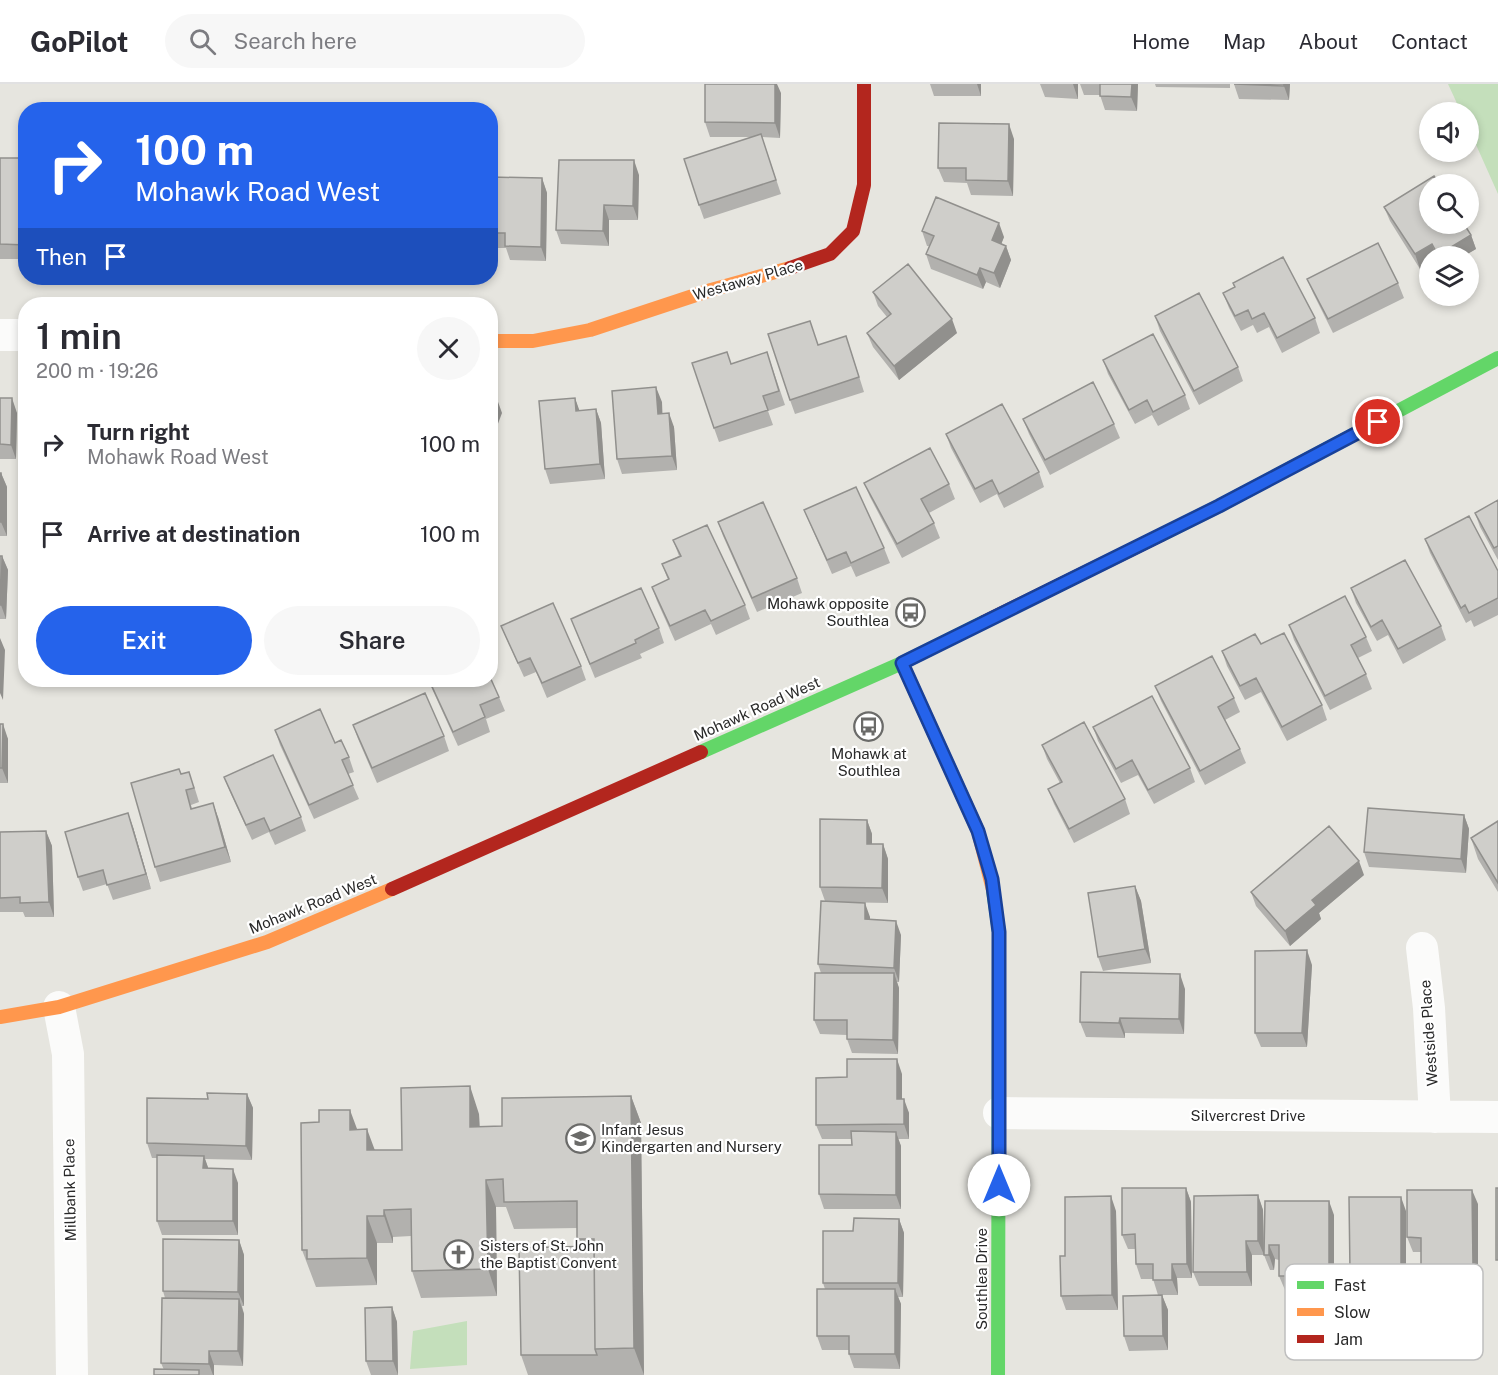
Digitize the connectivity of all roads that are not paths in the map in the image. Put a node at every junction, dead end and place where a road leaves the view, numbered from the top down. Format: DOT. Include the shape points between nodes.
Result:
graph roads {
  1 [pos="864,84"];
  2 [pos="0,335"];
  3 [pos="18,335"];
  4 [pos="498,341"];
  5 [pos="1498,358"];
  6 [pos="902,663"];
  7 [pos="1422,948"];
  8 [pos="60,1007"];
  9 [pos="0,1017"];
  10 [pos="999,1113"];
  11 [pos="1435,1117"];
  12 [pos="1498,1117"];
  13 [pos="72,1375"];
  14 [pos="998,1375"];
  1 -- 4 [label="main road, Westaway Place" via="864,185 853,231 830,254 590,330 533,341"];
  2 -- 3 [label="street"];
  5 -- 6 [label="main road, Mohawk Road West" via="1219,506"];
  6 -- 8 [label="main road, Mohawk Road West" via="267,942"];
  6 -- 10 [label="main road, Southlea Drive" via="978,831 992,879 999,932"];
  7 -- 11 [label="street, Westside Place"];
  8 -- 9 [label="main road, Mohawk Road West"];
  8 -- 13 [label="street, Millbank Place" via="68,1054"];
  10 -- 11 [label="street, Silvercrest Drive"];
  10 -- 14 [label="main road, Southlea Drive"];
  11 -- 12 [label="street, Silvercrest Drive"];
}
